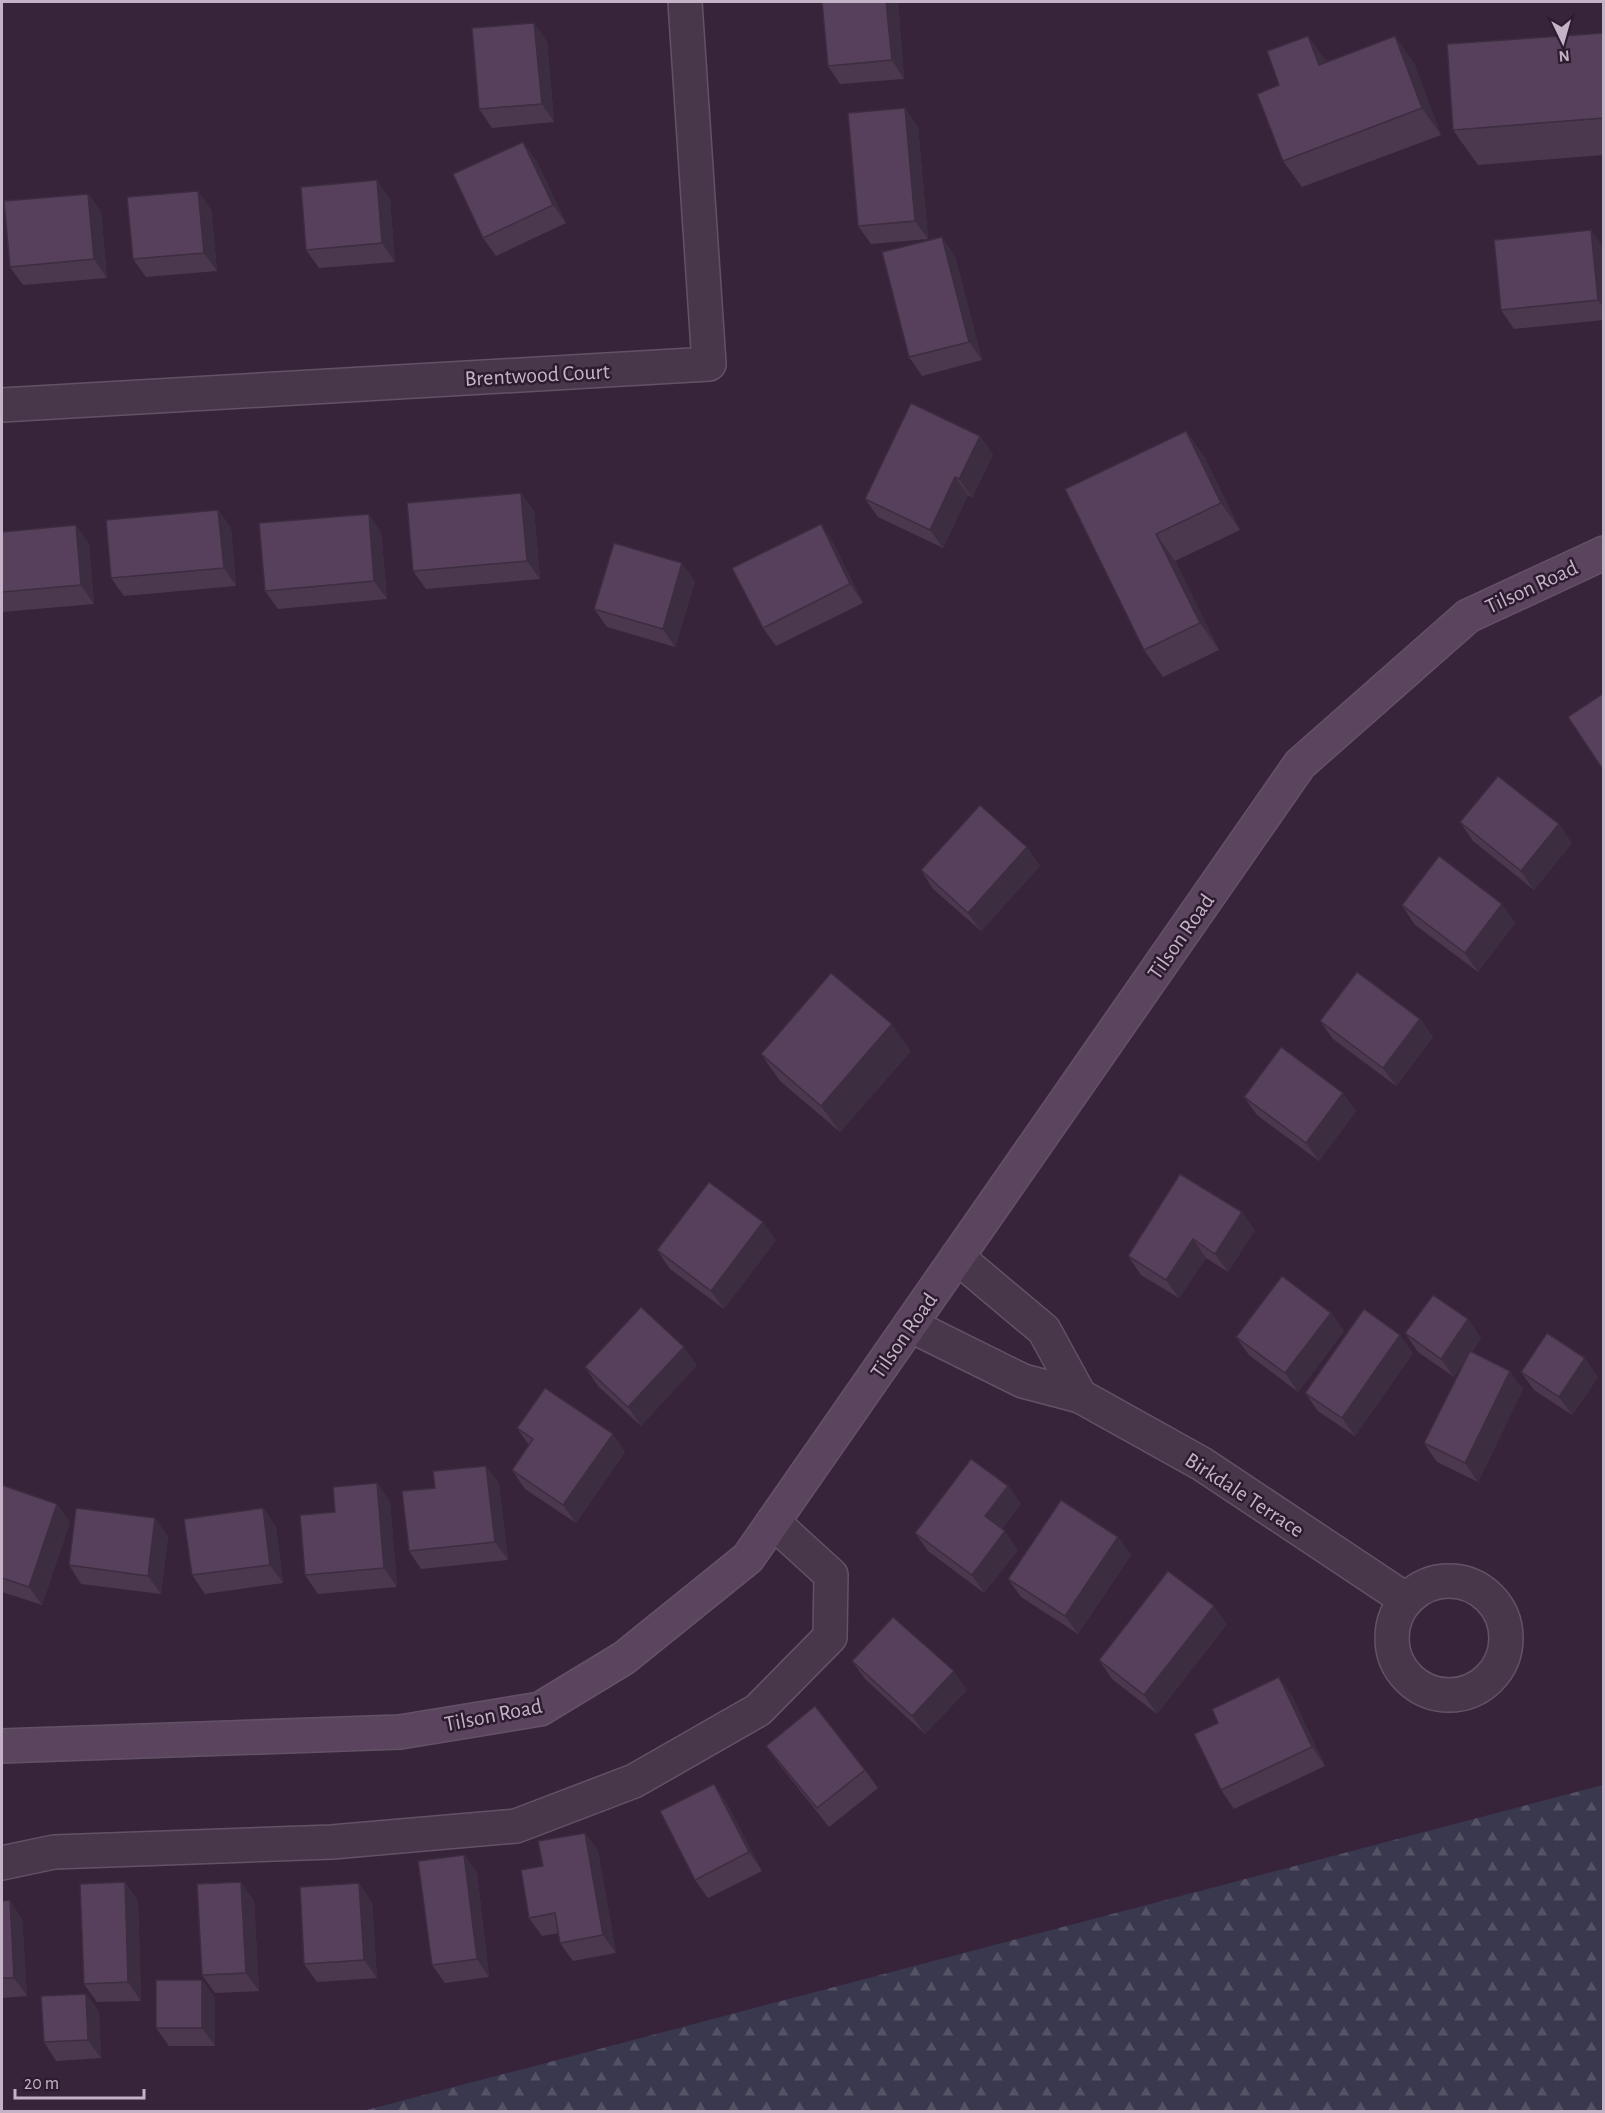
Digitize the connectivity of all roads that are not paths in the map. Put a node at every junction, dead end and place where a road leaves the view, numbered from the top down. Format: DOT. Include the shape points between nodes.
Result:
graph roads {
  1 [pos="685,2"];
  2 [pos="2,405"];
  3 [pos="1604,553"];
  4 [pos="957,1257"];
  5 [pos="910,1325"];
  6 [pos="1080,1396"];
  7 [pos="773,1522"];
  8 [pos="1405,1599"];
  9 [pos="2,1746"];
  10 [pos="2,1863"];
  1 -- 2 [label="street, Brentwood Court" via="709,364"];
  3 -- 4 [label="street, Tilson Road" via="1468,616 1300,764"];
  4 -- 5 [label="street, Tilson Road"];
  4 -- 6 [label="street" via="1044,1330"];
  5 -- 6 [label="street, Birkdale Terrace" via="1023,1381"];
  5 -- 7 [label="street, Tilson Road"];
  6 -- 8 [label="street, Birkdale Terrace" via="1202,1464"];
  7 -- 9 [label="street, Tilson Road" via="748,1558 651,1637 624,1658 540,1708 400,1732"];
  7 -- 10 [label="street" via="831,1575 830,1637 758,1710 634,1781 516,1826 332,1842 54,1852"];
}
